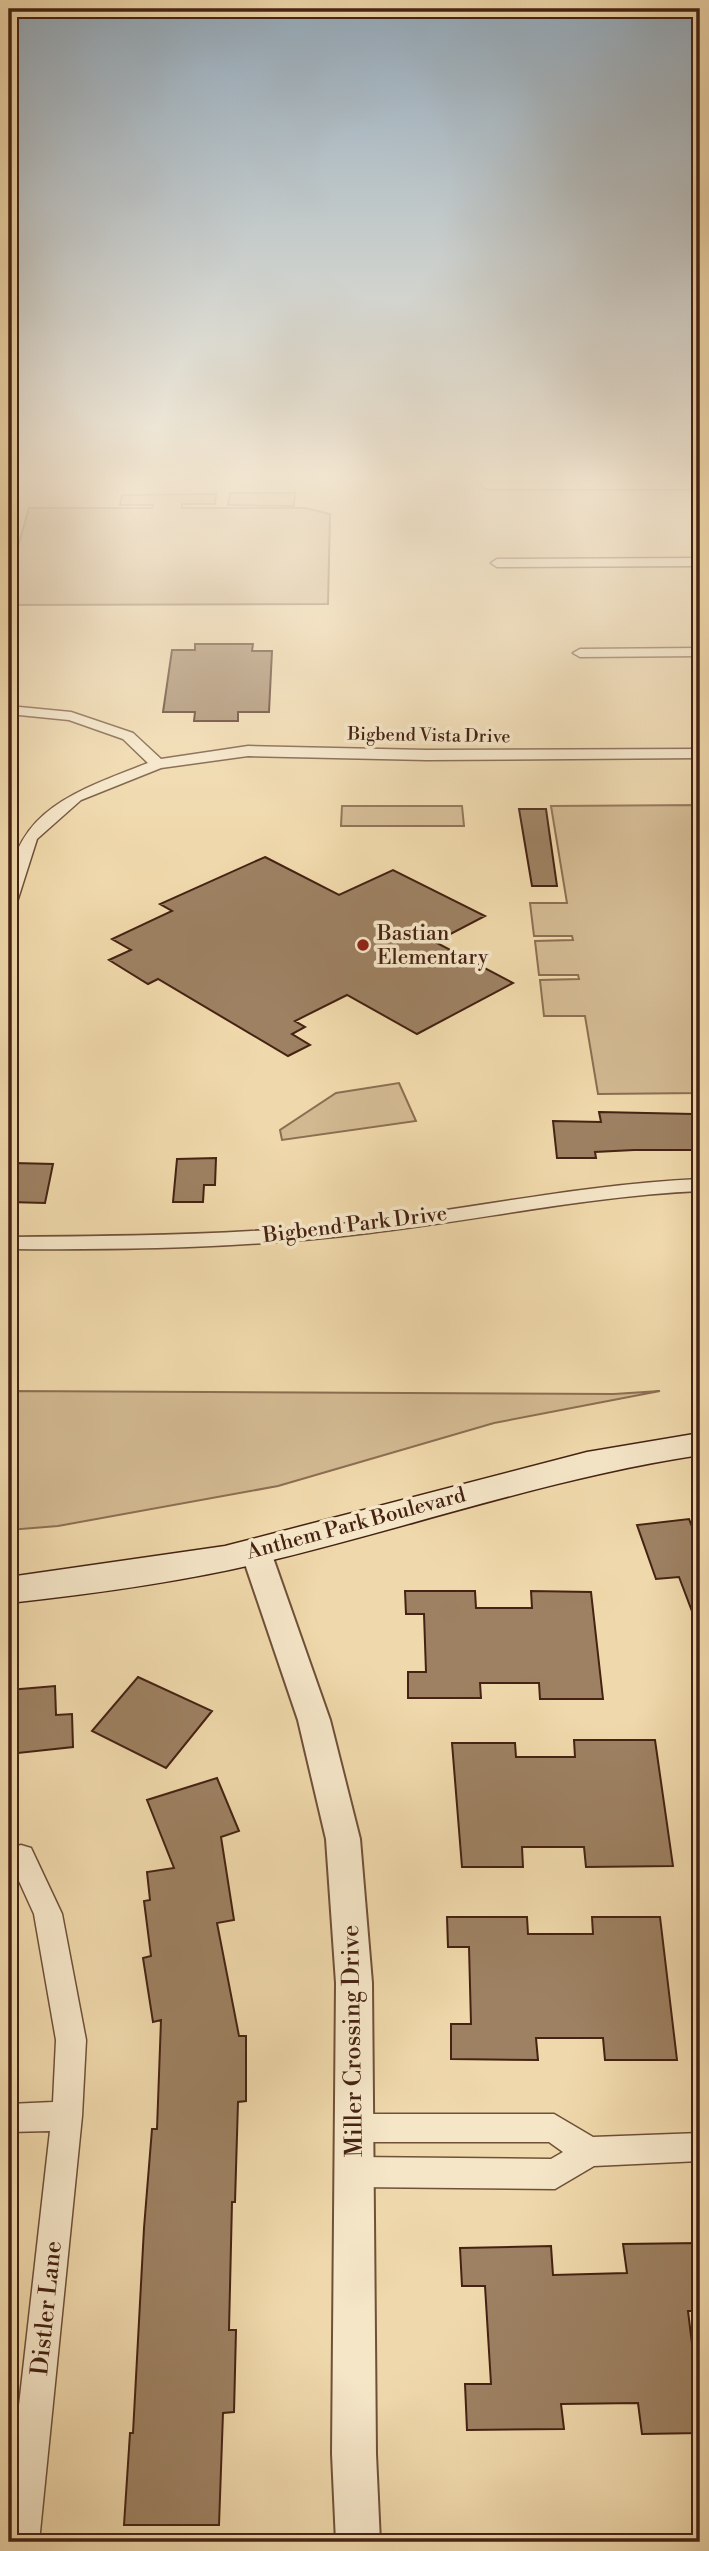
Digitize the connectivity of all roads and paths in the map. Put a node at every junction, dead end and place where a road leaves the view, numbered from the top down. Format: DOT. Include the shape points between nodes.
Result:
graph roads {
  1 [pos="700,652"];
  2 [pos="580,653"];
  3 [pos="9,710"];
  4 [pos="700,754"];
  5 [pos="158,764"];
  6 [pos="9,902"];
  7 [pos="700,1185"];
  8 [pos="9,1243"];
  9 [pos="700,1444"];
  10 [pos="256,1552"];
  11 [pos="9,1590"];
  12 [pos="21,1856"];
  13 [pos="67,2116"];
  14 [pos="9,2118"];
  15 [pos="355,2128"];
  16 [pos="700,2147"];
  17 [pos="589,2152"];
  18 [pos="355,2172"];
  19 [pos="21,2542"];
  20 [pos="358,2542"];
  1 -- 2 [label="street"];
  3 -- 5 [label="street" via="71,716 128,736"];
  4 -- 5 [label="street, Bigbend Vista Drive" via="248,751"];
  5 -- 6 [label="street" via="76,797 30,837"];
  7 -- 8 [label="street, Bigbend Park Drive" via="577,1193 369,1227 277,1235"];
  9 -- 10 [label="main road, Anthem Park Boulevard" via="575,1464"];
  10 -- 11 [label="main road, Anthem Park Boulevard" via="119,1577"];
  10 -- 15 [label="street, Miller Crossing Drive" via="314,1720 343,1839 354,1983"];
  12 -- 13 [label="street, Distler Lane" via="48,1914 71,2039"];
  13 -- 14 [label="street"];
  13 -- 19 [label="street, Distler Lane"];
  15 -- 17 [label="street" via="554,2128"];
  15 -- 18 [label="street, Miller Crossing Drive"];
  16 -- 17 [label="street"];
  17 -- 18 [label="street" via="555,2174"];
  18 -- 20 [label="street, Miller Crossing Drive"];
}
